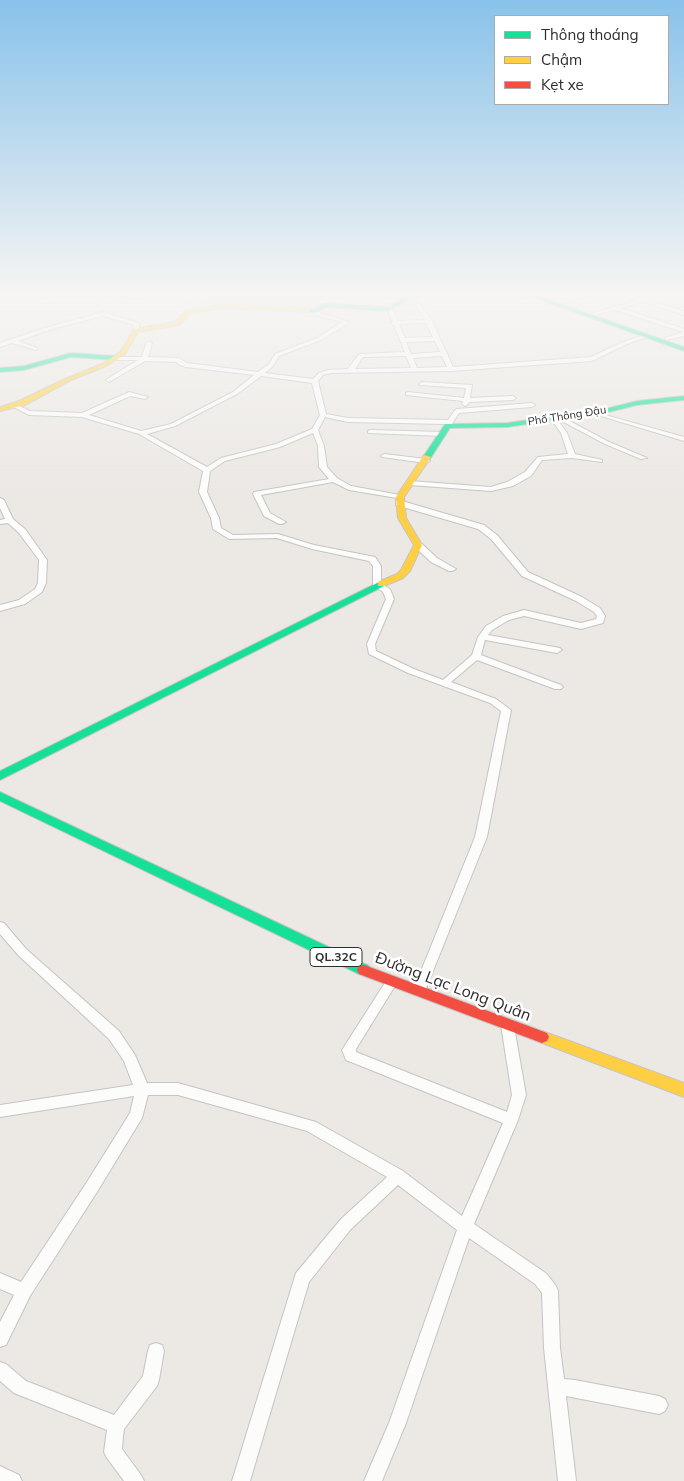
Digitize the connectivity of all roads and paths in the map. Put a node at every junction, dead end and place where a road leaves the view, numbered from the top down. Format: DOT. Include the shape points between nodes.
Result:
graph roads {
  1 [pos="49,361"];
  2 [pos="110,361"];
  3 [pos="140,361"];
  4 [pos="180,361"];
  5 [pos="274,361"];
  6 [pos="357,361"];
  7 [pos="412,361"];
  8 [pos="446,361"];
  9 [pos="562,361"];
  10 [pos="450,369"];
  11 [pos="0,370"];
  12 [pos="416,370"];
  13 [pos="350,371"];
  14 [pos="256,375"];
  15 [pos="109,380"];
  16 [pos="315,382"];
  17 [pos="422,384"];
  18 [pos="457,386"];
  19 [pos="408,394"];
  20 [pos="424,396"];
  21 [pos="145,397"];
  22 [pos="513,398"];
  23 [pos="684,398"];
  24 [pos="468,400"];
  25 [pos="13,405"];
  26 [pos="532,405"];
  27 [pos="0,409"];
  28 [pos="461,411"];
  29 [pos="593,412"];
  30 [pos="83,415"];
  31 [pos="322,415"];
  32 [pos="557,418"];
  33 [pos="447,427"];
  34 [pos="315,430"];
  35 [pos="370,432"];
  36 [pos="141,434"];
  37 [pos="684,439"];
  38 [pos="384,456"];
  39 [pos="572,456"];
  40 [pos="643,458"];
  41 [pos="600,461"];
  42 [pos="426,462"];
  43 [pos="207,470"];
  44 [pos="334,480"];
  45 [pos="410,483"];
  46 [pos="0,500"];
  47 [pos="399,500"];
  48 [pos="10,520"];
  49 [pos="0,522"];
  50 [pos="282,522"];
  51 [pos="418,545"];
  52 [pos="452,569"];
  53 [pos="377,585"];
  54 [pos="0,608"];
  55 [pos="482,637"];
  56 [pos="557,650"];
  57 [pos="476,656"];
  58 [pos="446,682"];
  59 [pos="558,687"];
  60 [pos="0,776"];
  61 [pos="0,796"];
  62 [pos="0,926"];
  63 [pos="392,981"];
  64 [pos="419,991"];
  65 [pos="508,1025"];
  66 [pos="142,1089"];
  67 [pos="684,1090"];
  68 [pos="0,1111"];
  69 [pos="511,1120"];
  70 [pos="398,1176"];
  71 [pos="464,1227"];
  72 [pos="0,1280"];
  73 [pos="24,1291"];
  74 [pos="0,1339"];
  75 [pos="156,1351"];
  76 [pos="0,1370"];
  77 [pos="557,1387"];
  78 [pos="659,1405"];
  79 [pos="118,1425"];
  80 [pos="0,1475"];
  81 [pos="13,1481"];
  82 [pos="135,1481"];
  83 [pos="241,1481"];
  84 [pos="373,1481"];
  85 [pos="567,1481"];
  1 -- 11 [label="main road"];
  2 -- 25 [label="main road"];
  3 -- 15 [label="street"];
  4 -- 14 [label="street" via="184,365"];
  5 -- 14 [label="street"];
  6 -- 13 [label="street"];
  7 -- 12 [label="street"];
  8 -- 10 [label="street"];
  9 -- 10 [label="street"];
  10 -- 12 [label="street"];
  10 -- 18 [label="street"];
  12 -- 13 [label="street"];
  12 -- 17 [label="street"];
  13 -- 16 [label="street" via="326,372"];
  14 -- 16 [label="street"];
  14 -- 36 [label="street" via="235,393 189,417 169,427"];
  16 -- 31 [label="street"];
  17 -- 18 [label="street"];
  17 -- 20 [label="street"];
  18 -- 24 [label="street" via="470,386"];
  19 -- 20 [label="street"];
  20 -- 24 [label="street"];
  21 -- 30 [label="street" via="129,394"];
  22 -- 24 [label="street"];
  23 -- 29 [label="main road, Phố Thông Đậu"];
  24 -- 28 [label="street"];
  25 -- 27 [label="main road"];
  25 -- 30 [label="street" via="29,413"];
  26 -- 28 [label="street"];
  28 -- 33 [label="street" via="455,412"];
  29 -- 32 [label="main road, Phố Thông Đậu"];
  29 -- 37 [label="street"];
  30 -- 36 [label="street"];
  31 -- 33 [label="street"];
  31 -- 34 [label="street"];
  32 -- 33 [label="main road, Phố Thông Đậu" via="500,426"];
  32 -- 39 [label="street"];
  32 -- 40 [label="street"];
  33 -- 35 [label="street"];
  33 -- 42 [label="main road"];
  34 -- 43 [label="street" via="278,446 222,458"];
  34 -- 44 [label="street" via="323,467"];
  36 -- 43 [label="street"];
  38 -- 42 [label="street"];
  39 -- 41 [label="street"];
  39 -- 45 [label="street" via="540,458 528,474 491,490"];
  42 -- 45 [label="main road"];
  43 -- 53 [label="street" via="203,492 221,532 232,537 278,536 312,548 370,558 377,564"];
  44 -- 47 [label="street" via="354,490"];
  44 -- 50 [label="street" via="257,494 267,514"];
  45 -- 47 [label="main road"];
  46 -- 48 [label="street"];
  47 -- 51 [label="main road" via="402,518"];
  47 -- 55 [label="street" via="481,527 494,537 525,574 578,599 601,616 596,623 574,626 544,616 519,614 493,624"];
  48 -- 49 [label="street"];
  48 -- 54 [label="street" via="43,560 42,584 28,599"];
  51 -- 52 [label="street" via="434,560"];
  51 -- 53 [label="main road" via="402,574"];
  53 -- 58 [label="street" via="387,591 390,599 371,644 372,652 411,671"];
  53 -- 60 [label="main road"];
  55 -- 56 [label="street"];
  55 -- 57 [label="street"];
  57 -- 58 [label="street"];
  57 -- 59 [label="street"];
  58 -- 64 [label="street" via="500,704 506,714 481,837"];
  61 -- 63 [label="main road, Đường Lạc Long Quân / QL.32C" via="303,942"];
  62 -- 66 [label="street" via="22,952 114,1035 130,1059"];
  63 -- 64 [label="main road, Đường Lạc Long Quân / QL.32C"];
  63 -- 69 [label="street" via="350,1046 351,1056"];
  64 -- 65 [label="main road, Đường Lạc Long Quân / QL.32C"];
  65 -- 67 [label="main road, Đường Lạc Long Quân / QL.32C"];
  65 -- 69 [label="street" via="518,1092"];
  66 -- 68 [label="street"];
  66 -- 70 [label="street" via="178,1089 311,1126"];
  66 -- 73 [label="street" via="137,1114"];
  69 -- 71 [label="street"];
  70 -- 71 [label="street"];
  70 -- 83 [label="street" via="346,1224 302,1278"];
  71 -- 77 [label="street" via="541,1279 550,1291"];
  71 -- 84 [label="street" via="397,1423"];
  72 -- 73 [label="street"];
  73 -- 74 [label="street"];
  75 -- 79 [label="street" via="151,1380"];
  76 -- 79 [label="street" via="20,1387"];
  77 -- 78 [label="street"];
  77 -- 85 [label="street"];
  79 -- 82 [label="street" via="113,1452"];
  80 -- 81 [label="street"];
}
